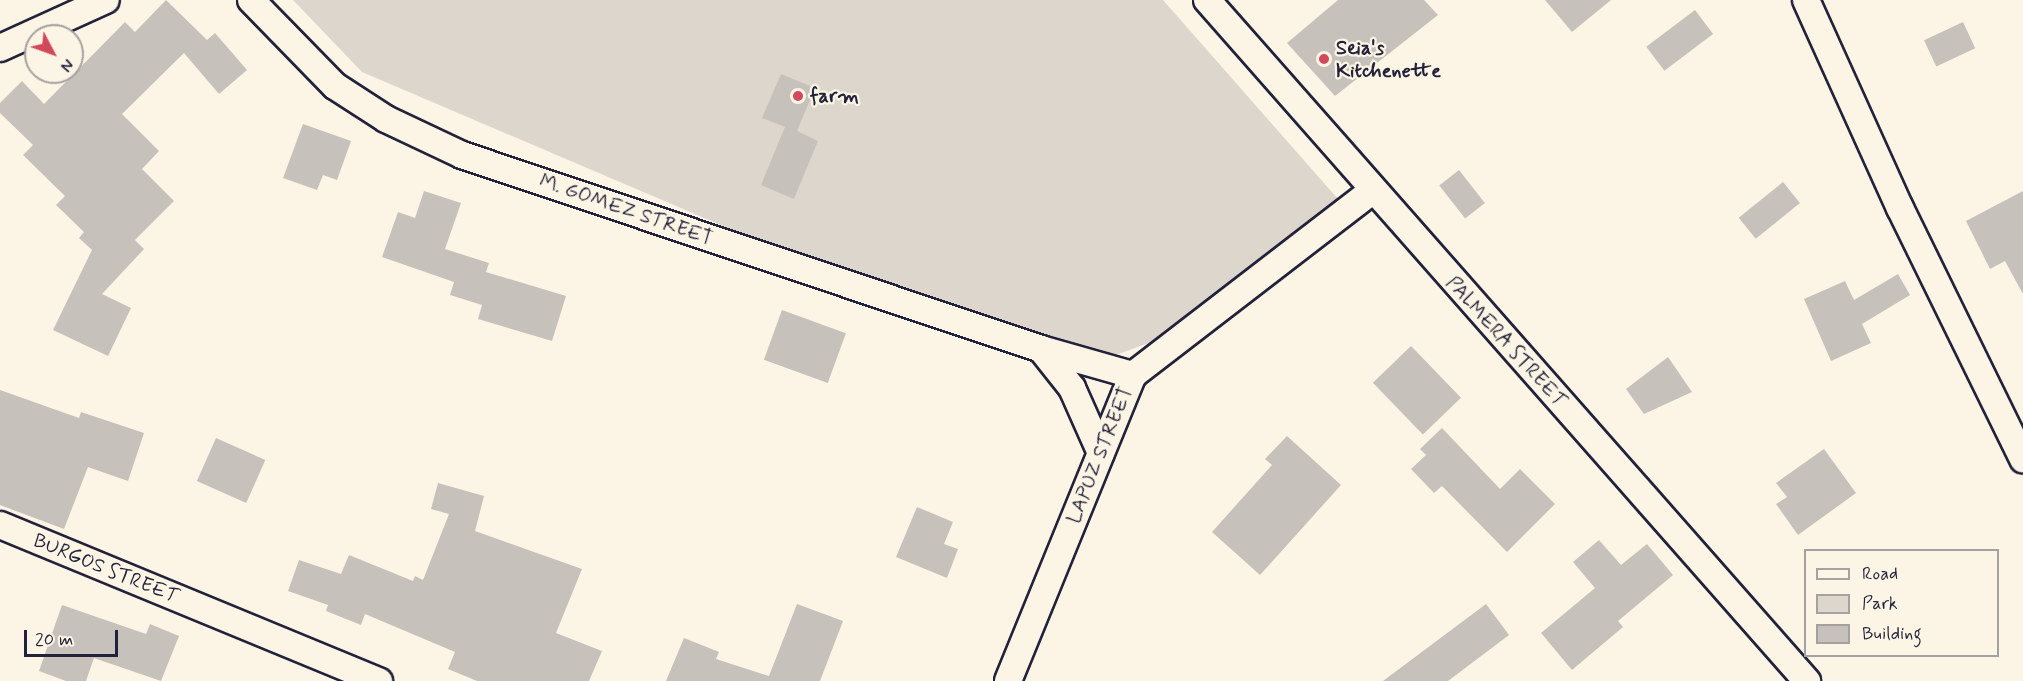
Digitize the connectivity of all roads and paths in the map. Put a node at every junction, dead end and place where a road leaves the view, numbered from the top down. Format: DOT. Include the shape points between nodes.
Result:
graph roads {
  1 [pos="106,0"];
  2 [pos="252,0"];
  3 [pos="1207,0"];
  4 [pos="1806,0"];
  5 [pos="0,48"];
  6 [pos="1372,191"];
  7 [pos="1041,349"];
  8 [pos="1133,375"];
  9 [pos="1101,453"];
  10 [pos="2023,459"];
  11 [pos="0,525"];
  12 [pos="379,681"];
  13 [pos="1008,681"];
  14 [pos="1807,681"];
  1 -- 5 [label="street"];
  2 -- 7 [label="street, M. GOMEZ STREET" via="334,86 386,119 462,155"];
  3 -- 6 [label="street, PALMERA STREET"];
  4 -- 10 [label="street" via="1900,208"];
  6 -- 8 [label="street, LAPUZ STREET"];
  6 -- 14 [label="street, PALMERA STREET"];
  7 -- 8 [label="street, M. GOMEZ STREET"];
  7 -- 9 [label="street" via="1072,388"];
  8 -- 9 [label="street, LAPUZ STREET"];
  9 -- 13 [label="street, LAPUZ STREET"];
  11 -- 12 [label="street, BURGOS STREET"];
}
